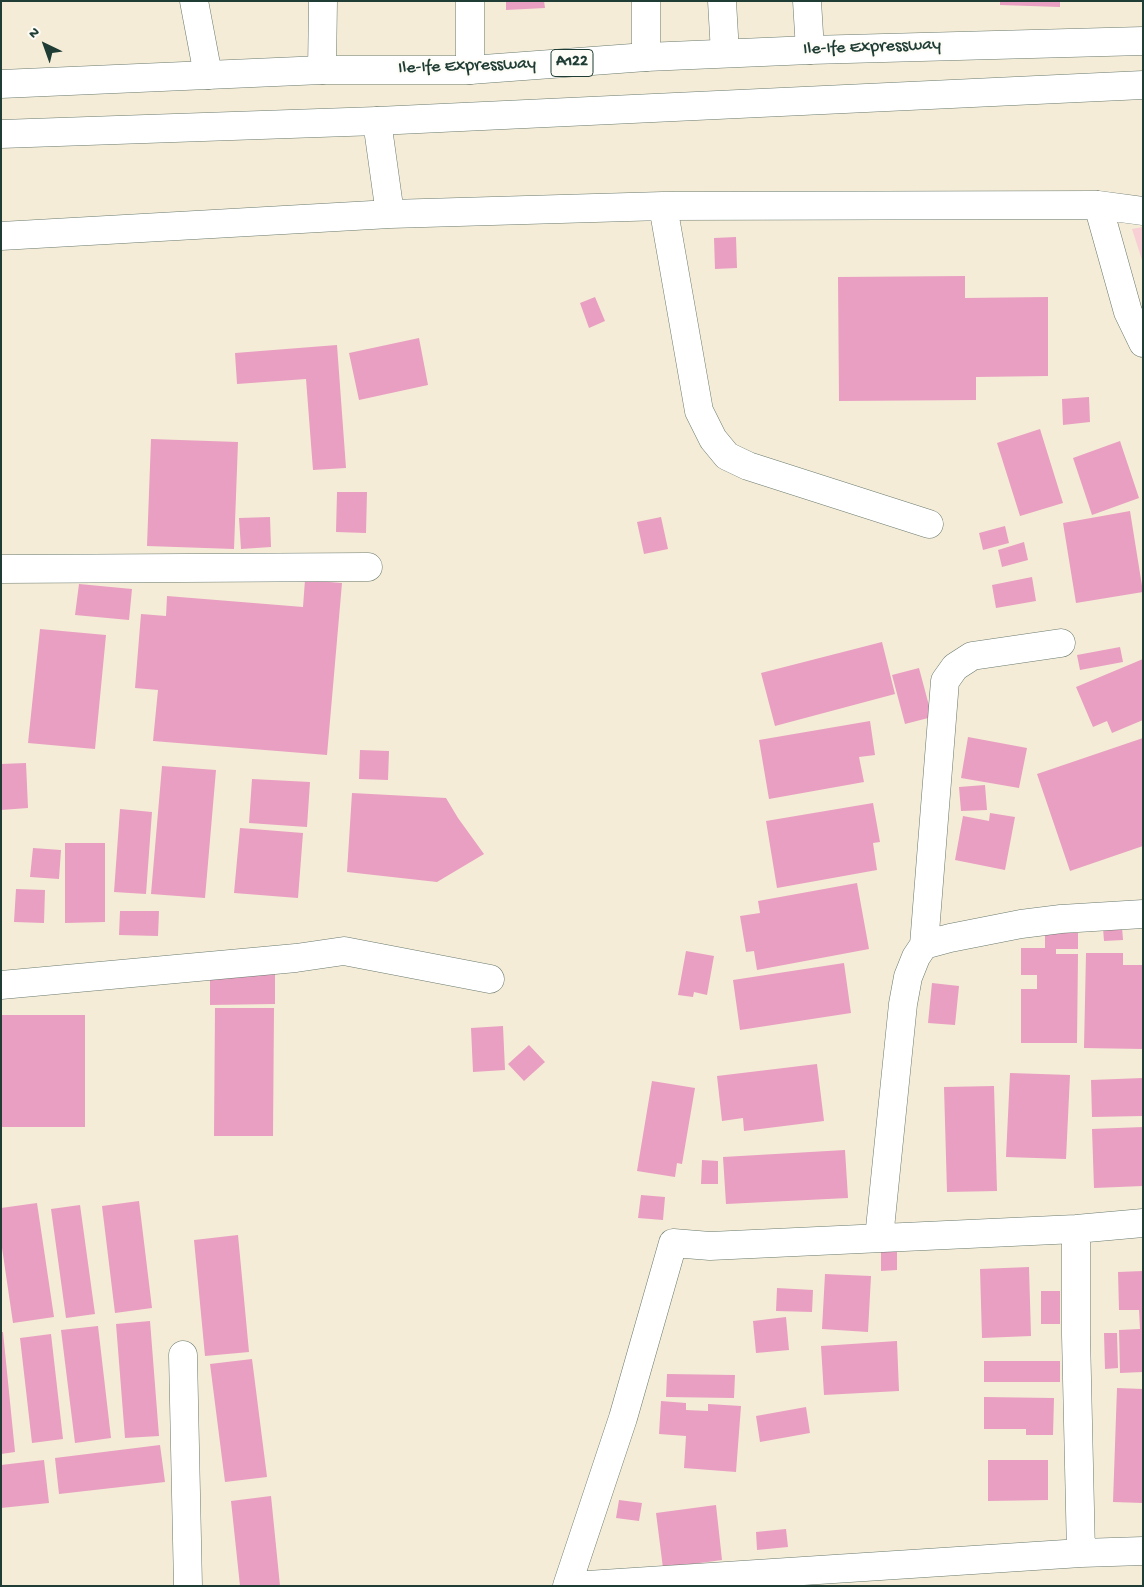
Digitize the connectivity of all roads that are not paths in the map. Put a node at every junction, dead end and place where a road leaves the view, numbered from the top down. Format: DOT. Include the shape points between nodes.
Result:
graph roads {
  1 [pos="194,1"];
  2 [pos="323,1"];
  3 [pos="470,1"];
  4 [pos="646,1"];
  5 [pos="722,1"];
  6 [pos="807,1"];
  7 [pos="1143,41"];
  8 [pos="810,50"];
  9 [pos="725,53"];
  10 [pos="646,57"];
  11 [pos="322,70"];
  12 [pos="470,70"];
  13 [pos="208,75"];
  14 [pos="1,84"];
  15 [pos="1143,85"];
  16 [pos="377,121"];
  17 [pos="1,134"];
  18 [pos="1098,204"];
  19 [pos="663,206"];
  20 [pos="1143,211"];
  21 [pos="390,214"];
  22 [pos="1,236"];
  23 [pos="1143,343"];
  24 [pos="929,524"];
  25 [pos="368,567"];
  26 [pos="1,569"];
  27 [pos="1061,643"];
  28 [pos="1143,914"];
  29 [pos="924,945"];
  30 [pos="490,979"];
  31 [pos="1,985"];
  32 [pos="1143,1223"];
  33 [pos="1076,1229"];
  34 [pos="879,1238"];
  35 [pos="183,1354"];
  36 [pos="1143,1551"];
  37 [pos="1081,1553"];
  38 [pos="864,1576"];
  39 [pos="188,1586"];
  40 [pos="567,1586"];
  41 [pos="572,1586"];
  1 -- 13 [label="main road"];
  2 -- 11 [label="main road"];
  3 -- 12 [label="main road"];
  4 -- 10 [label="main road"];
  5 -- 9 [label="main road"];
  6 -- 8 [label="main road"];
  7 -- 8 [label="main road, Ile-Ife Expressway / A122"];
  8 -- 9 [label="main road, Ile-Ife Expressway / A122"];
  9 -- 10 [label="main road, Ile-Ife Expressway / A122"];
  10 -- 12 [label="main road, Ile-Ife Expressway / A122"];
  11 -- 12 [label="main road, Ile-Ife Expressway / A122"];
  11 -- 13 [label="main road, Ile-Ife Expressway / A122"];
  13 -- 14 [label="main road, Ile-Ife Expressway / A122"];
  15 -- 16 [label="main road"];
  16 -- 17 [label="main road"];
  16 -- 21 [label="main road"];
  18 -- 19 [label="main road"];
  18 -- 20 [label="main road"];
  18 -- 23 [label="main road" via="1128,312"];
  19 -- 21 [label="main road"];
  19 -- 24 [label="main road" via="699,411 713,439 727,456 748,466"];
  21 -- 22 [label="main road"];
  25 -- 26 [label="main road"];
  27 -- 29 [label="main road" via="972,656 955,668 945,681"];
  28 -- 29 [label="main road" via="1020,924"];
  29 -- 34 [label="main road" via="908,977 903,1004"];
  30 -- 31 [label="main road" via="344,951"];
  32 -- 33 [label="main road"];
  33 -- 34 [label="main road"];
  33 -- 37 [label="main road"];
  34 -- 40 [label="main road" via="710,1246 673,1243 623,1418"];
  35 -- 39 [label="main road"];
  36 -- 37 [label="main road"];
  37 -- 38 [label="main road"];
  38 -- 41 [label="main road"];
}
